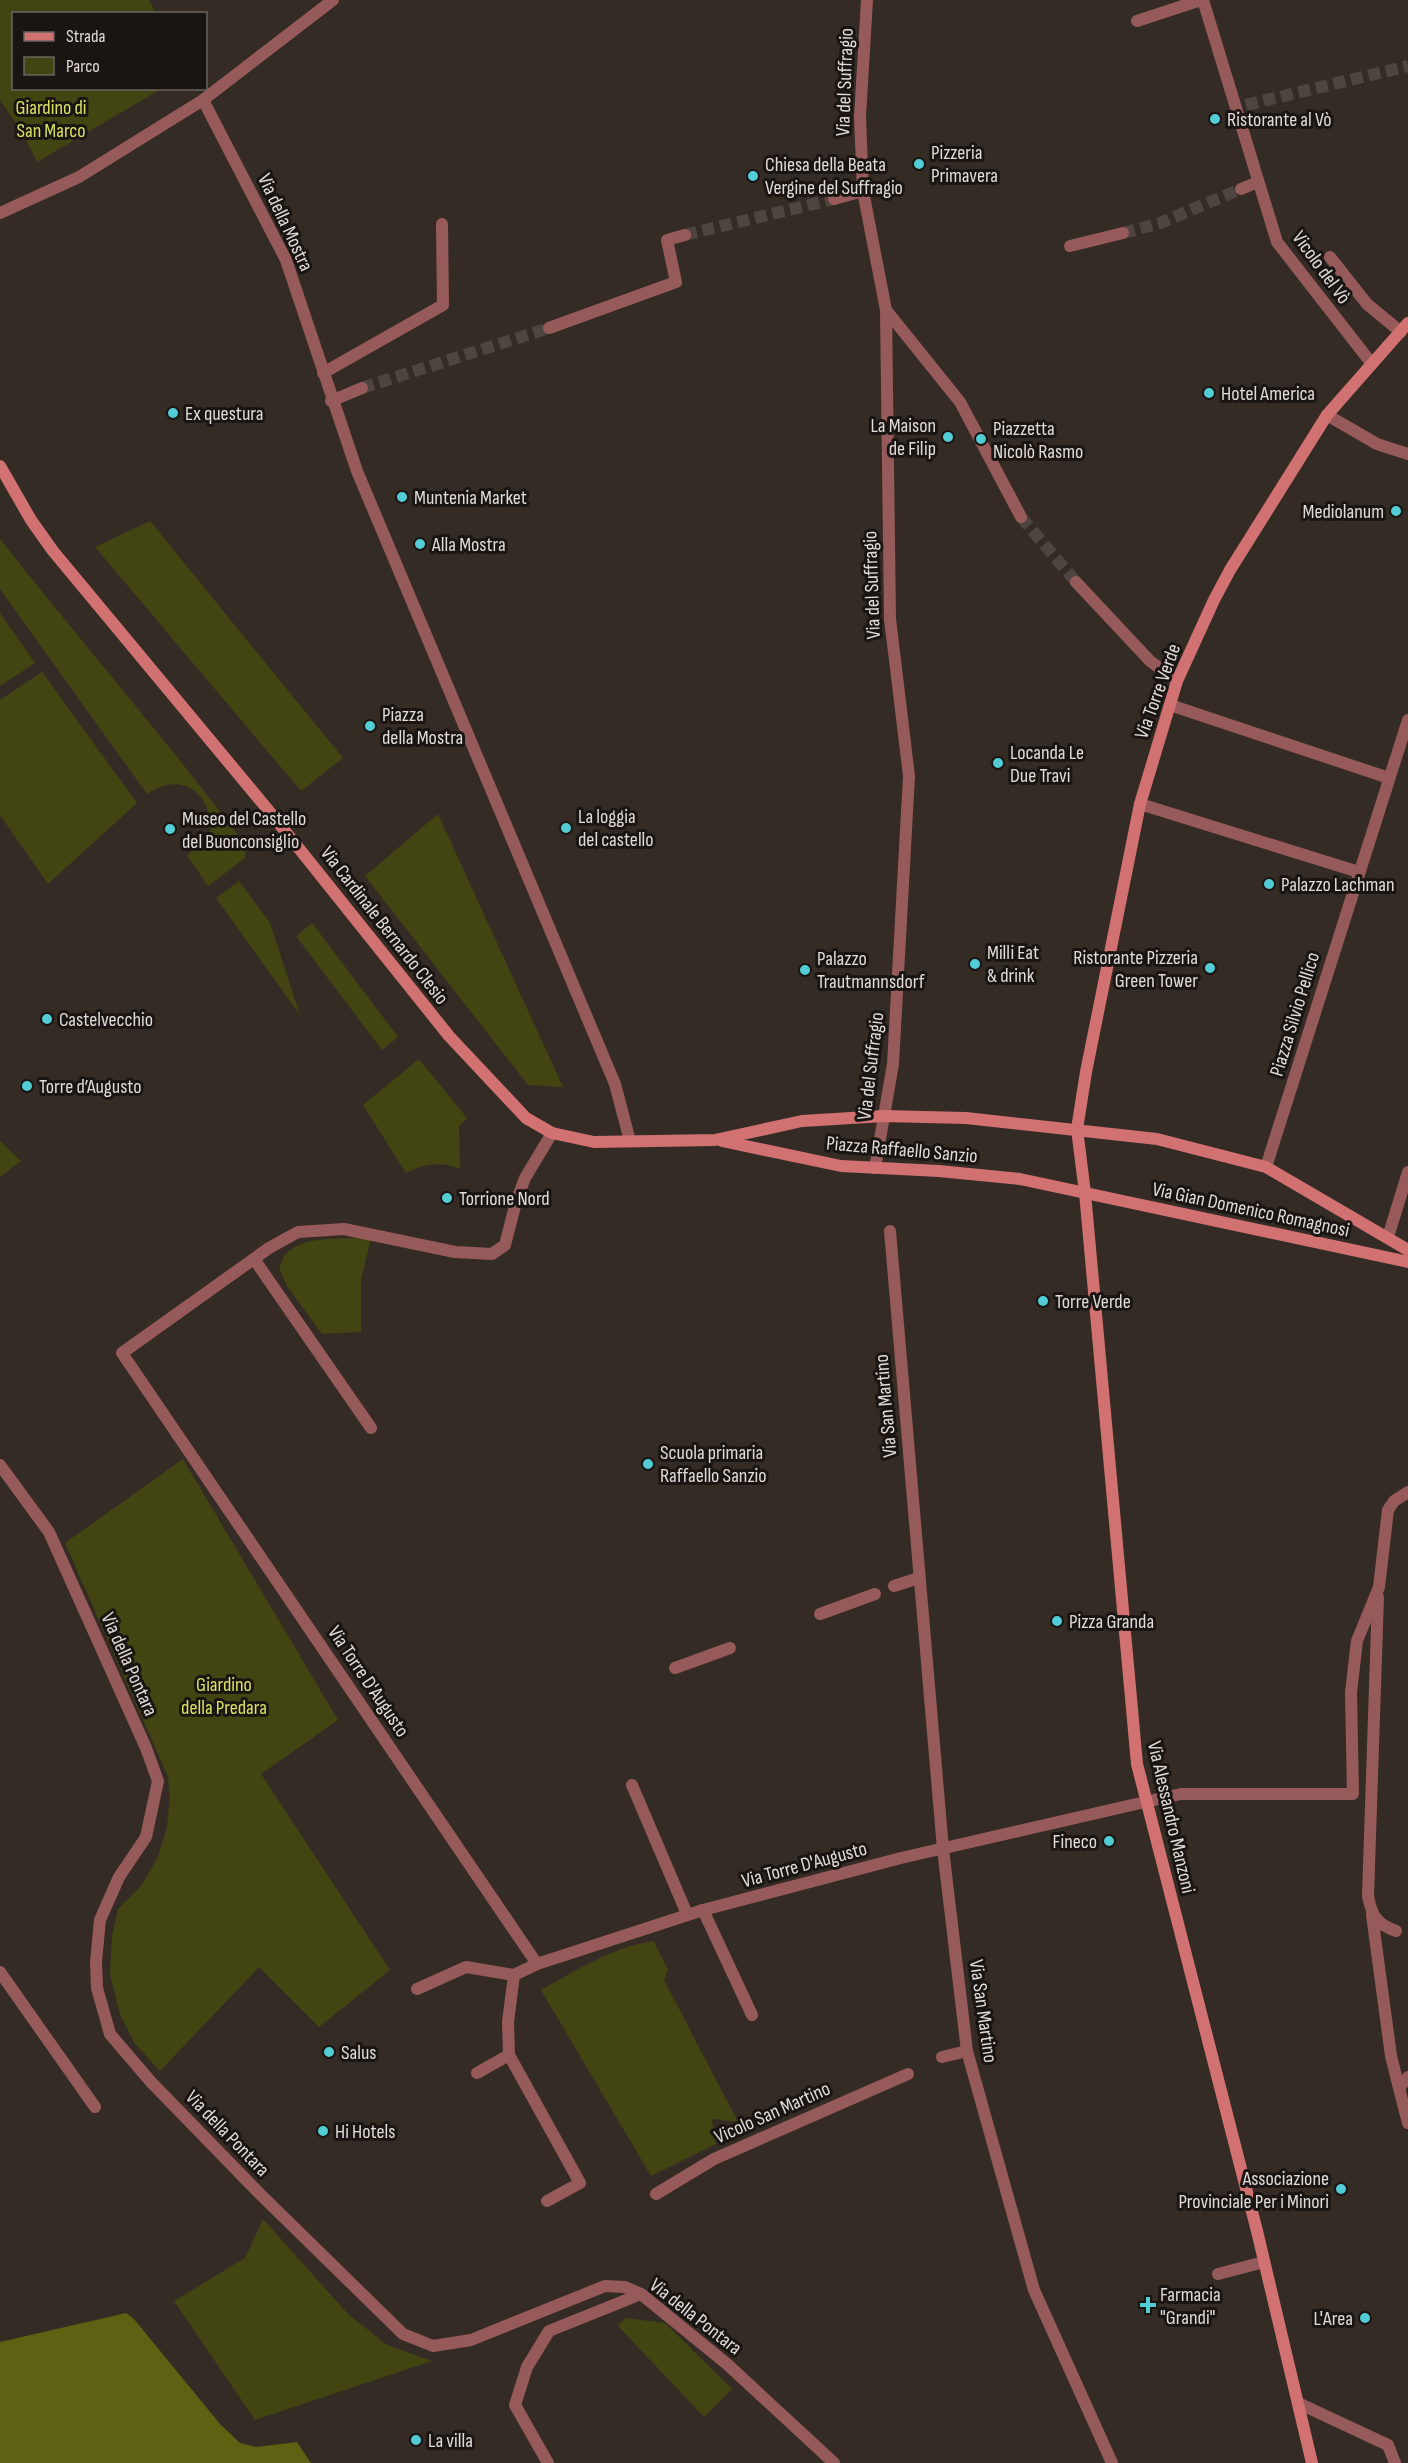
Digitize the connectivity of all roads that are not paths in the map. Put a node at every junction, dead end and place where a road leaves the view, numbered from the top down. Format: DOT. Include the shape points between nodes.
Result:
graph roads {
  1 [pos="333,0"];
  2 [pos="867,0"];
  3 [pos="1202,0"];
  4 [pos="1137,21"];
  5 [pos="203,100"];
  6 [pos="1258,182"];
  7 [pos="1241,189"];
  8 [pos="863,191"];
  9 [pos="834,199"];
  10 [pos="0,213"];
  11 [pos="442,224"];
  12 [pos="1123,233"];
  13 [pos="685,235"];
  14 [pos="1070,246"];
  15 [pos="1330,257"];
  16 [pos="886,310"];
  17 [pos="549,328"];
  18 [pos="1405,328"];
  19 [pos="1372,364"];
  20 [pos="323,373"];
  21 [pos="362,388"];
  22 [pos="332,400"];
  23 [pos="1327,415"];
  24 [pos="1408,454"];
  25 [pos="0,466"];
  26 [pos="1022,517"];
  27 [pos="1076,582"];
  28 [pos="1177,681"];
  29 [pos="1170,705"];
  30 [pos="1408,720"];
  31 [pos="1389,778"];
  32 [pos="1140,804"];
  33 [pos="1359,872"];
  34 [pos="884,1116"];
  35 [pos="1077,1129"];
  36 [pos="552,1133"];
  37 [pos="715,1140"];
  38 [pos="630,1141"];
  39 [pos="1266,1167"];
  40 [pos="875,1168"];
  41 [pos="1408,1172"];
  42 [pos="1085,1193"];
  43 [pos="890,1231"];
  44 [pos="1388,1237"];
  45 [pos="1408,1250"];
  46 [pos="254,1259"];
  47 [pos="1408,1262"];
  48 [pos="371,1428"];
  49 [pos="0,1465"];
  50 [pos="1408,1492"];
  51 [pos="920,1578"];
  52 [pos="894,1586"];
  53 [pos="1378,1587"];
  54 [pos="875,1594"];
  55 [pos="820,1614"];
  56 [pos="730,1648"];
  57 [pos="675,1668"];
  58 [pos="632,1785"];
  59 [pos="1145,1802"];
  60 [pos="943,1849"];
  61 [pos="1371,1908"];
  62 [pos="703,1910"];
  63 [pos="687,1914"];
  64 [pos="1396,1931"];
  65 [pos="537,1964"];
  66 [pos="0,1972"];
  67 [pos="514,1975"];
  68 [pos="417,1989"];
  69 [pos="752,2015"];
  70 [pos="967,2051"];
  71 [pos="508,2055"];
  72 [pos="942,2057"];
  73 [pos="477,2073"];
  74 [pos="908,2074"];
  75 [pos="1408,2077"];
  76 [pos="1399,2088"];
  77 [pos="95,2108"];
  78 [pos="1408,2123"];
  79 [pos="656,2194"];
  80 [pos="547,2201"];
  81 [pos="1264,2262"];
  82 [pos="1218,2274"];
  83 [pos="641,2294"];
  84 [pos="1298,2403"];
  85 [pos="548,2463"];
  86 [pos="834,2463"];
  87 [pos="1112,2463"];
  88 [pos="1312,2463"];
  89 [pos="1395,2463"];
  1 -- 5 [label="street"];
  2 -- 8 [label="street, Via del Suffragio" via="860,117"];
  3 -- 4 [label="street"];
  3 -- 6 [label="street, Vicolo del Vò" via="1241,106"];
  5 -- 10 [label="street" via="79,177"];
  5 -- 20 [label="street, Via della Mostra" via="286,260"];
  6 -- 7 [label="street"];
  6 -- 19 [label="street, Vicolo del Vò" via="1277,242"];
  8 -- 9 [label="street"];
  8 -- 16 [label="street, Via del Suffragio"];
  11 -- 20 [label="street" via="444,304"];
  12 -- 14 [label="street"];
  13 -- 17 [label="street" via="667,240 676,282"];
  15 -- 18 [label="street" via="1367,304"];
  16 -- 26 [label="street" via="960,402"];
  16 -- 34 [label="street, Via del Suffragio" via="890,619 909,776 893,1064"];
  18 -- 19 [label="main road, Via Torre Verde"];
  19 -- 23 [label="main road, Via Torre Verde"];
  20 -- 22 [label="street, Via della Mostra"];
  21 -- 22 [label="street"];
  22 -- 38 [label="street" via="361,482 615,1084"];
  23 -- 24 [label="street" via="1377,444"];
  23 -- 28 [label="main road, Via Torre Verde" via="1230,570"];
  25 -- 36 [label="main road, Via Cardinale Bernardo Clesio" via="53,550 449,1036 526,1118"];
  27 -- 28 [label="street" via="1150,661"];
  28 -- 29 [label="main road, Via Torre Verde"];
  29 -- 31 [label="street"];
  29 -- 32 [label="main road, Via Torre Verde"];
  30 -- 31 [label="street, Piazza Silvio Pellico"];
  31 -- 33 [label="street, Piazza Silvio Pellico"];
  32 -- 33 [label="street"];
  32 -- 35 [label="main road, Via Torre Verde"];
  33 -- 39 [label="street, Piazza Silvio Pellico"];
  34 -- 35 [label="main road, Piazza Raffaello Sanzio" via="966,1118"];
  34 -- 37 [label="main road, Piazza Raffaello Sanzio" via="802,1121"];
  34 -- 40 [label="street, Via del Suffragio"];
  35 -- 39 [label="main road, Via Gian Domenico Romagnosi" via="1157,1139"];
  35 -- 42 [label="main road, Via Alessandro Manzoni"];
  36 -- 38 [label="main road, Via Cardinale Bernardo Clesio" via="594,1142"];
  36 -- 46 [label="street, Via Torre D'Augusto" via="525,1178 505,1245 492,1254 455,1252 344,1228 298,1232"];
  37 -- 38 [label="main road, Piazza Raffaello Sanzio"];
  37 -- 40 [label="main road, Piazza Raffaello Sanzio" via="841,1166"];
  39 -- 44 [label="main road, Via Gian Domenico Romagnosi"];
  40 -- 42 [label="main road, Piazza Raffaello Sanzio" via="1020,1179"];
  41 -- 44 [label="street"];
  42 -- 47 [label="main road, Via Gian Domenico Romagnosi"];
  42 -- 59 [label="main road, Via Alessandro Manzoni" via="1137,1764"];
  43 -- 51 [label="street, Via San Martino"];
  44 -- 45 [label="main road, Via Gian Domenico Romagnosi"];
  46 -- 48 [label="street"];
  46 -- 65 [label="street, Via Torre D'Augusto" via="122,1353"];
  49 -- 83 [label="street, Via della Pontara" via="49,1532 158,1781 146,1837 119,1877 100,1920 98,1988 110,2034 258,2192 403,2334 433,2346 471,2340 605,2286 625,2287"];
  50 -- 53 [label="street" via="1388,1510"];
  51 -- 52 [label="street"];
  51 -- 60 [label="street, Via San Martino"];
  53 -- 59 [label="street, Via Torre D'Augusto" via="1358,1641 1352,1682 1353,1794 1182,1794"];
  53 -- 61 [label="street" via="1368,1896"];
  54 -- 55 [label="street"];
  56 -- 57 [label="street"];
  58 -- 63 [label="street"];
  59 -- 60 [label="street, Via Torre D'Augusto"];
  59 -- 81 [label="main road, Via Alessandro Manzoni"];
  60 -- 62 [label="street, Via Torre D'Augusto"];
  60 -- 70 [label="street, Via San Martino"];
  61 -- 64 [label="street" via="1381,1926"];
  61 -- 76 [label="street" via="1390,2056"];
  62 -- 63 [label="street, Via Torre D'Augusto"];
  62 -- 69 [label="street"];
  63 -- 65 [label="street, Via Torre D'Augusto"];
  65 -- 67 [label="street"];
  66 -- 77 [label="street"];
  67 -- 68 [label="street" via="466,1967"];
  67 -- 71 [label="street"];
  70 -- 72 [label="street"];
  70 -- 87 [label="street, Via San Martino" via="1034,2290"];
  71 -- 73 [label="street"];
  71 -- 80 [label="street" via="580,2183"];
  74 -- 79 [label="street, Vicolo San Martino" via="714,2159"];
  75 -- 76 [label="street"];
  76 -- 78 [label="street"];
  81 -- 82 [label="street"];
  81 -- 84 [label="main road, Via Alessandro Manzoni"];
  83 -- 85 [label="street" via="549,2331 527,2367 515,2406"];
  83 -- 86 [label="street, Via della Pontara" via="727,2364"];
  84 -- 88 [label="main road, Via Alessandro Manzoni"];
  84 -- 89 [label="street" via="1388,2445"];
}
